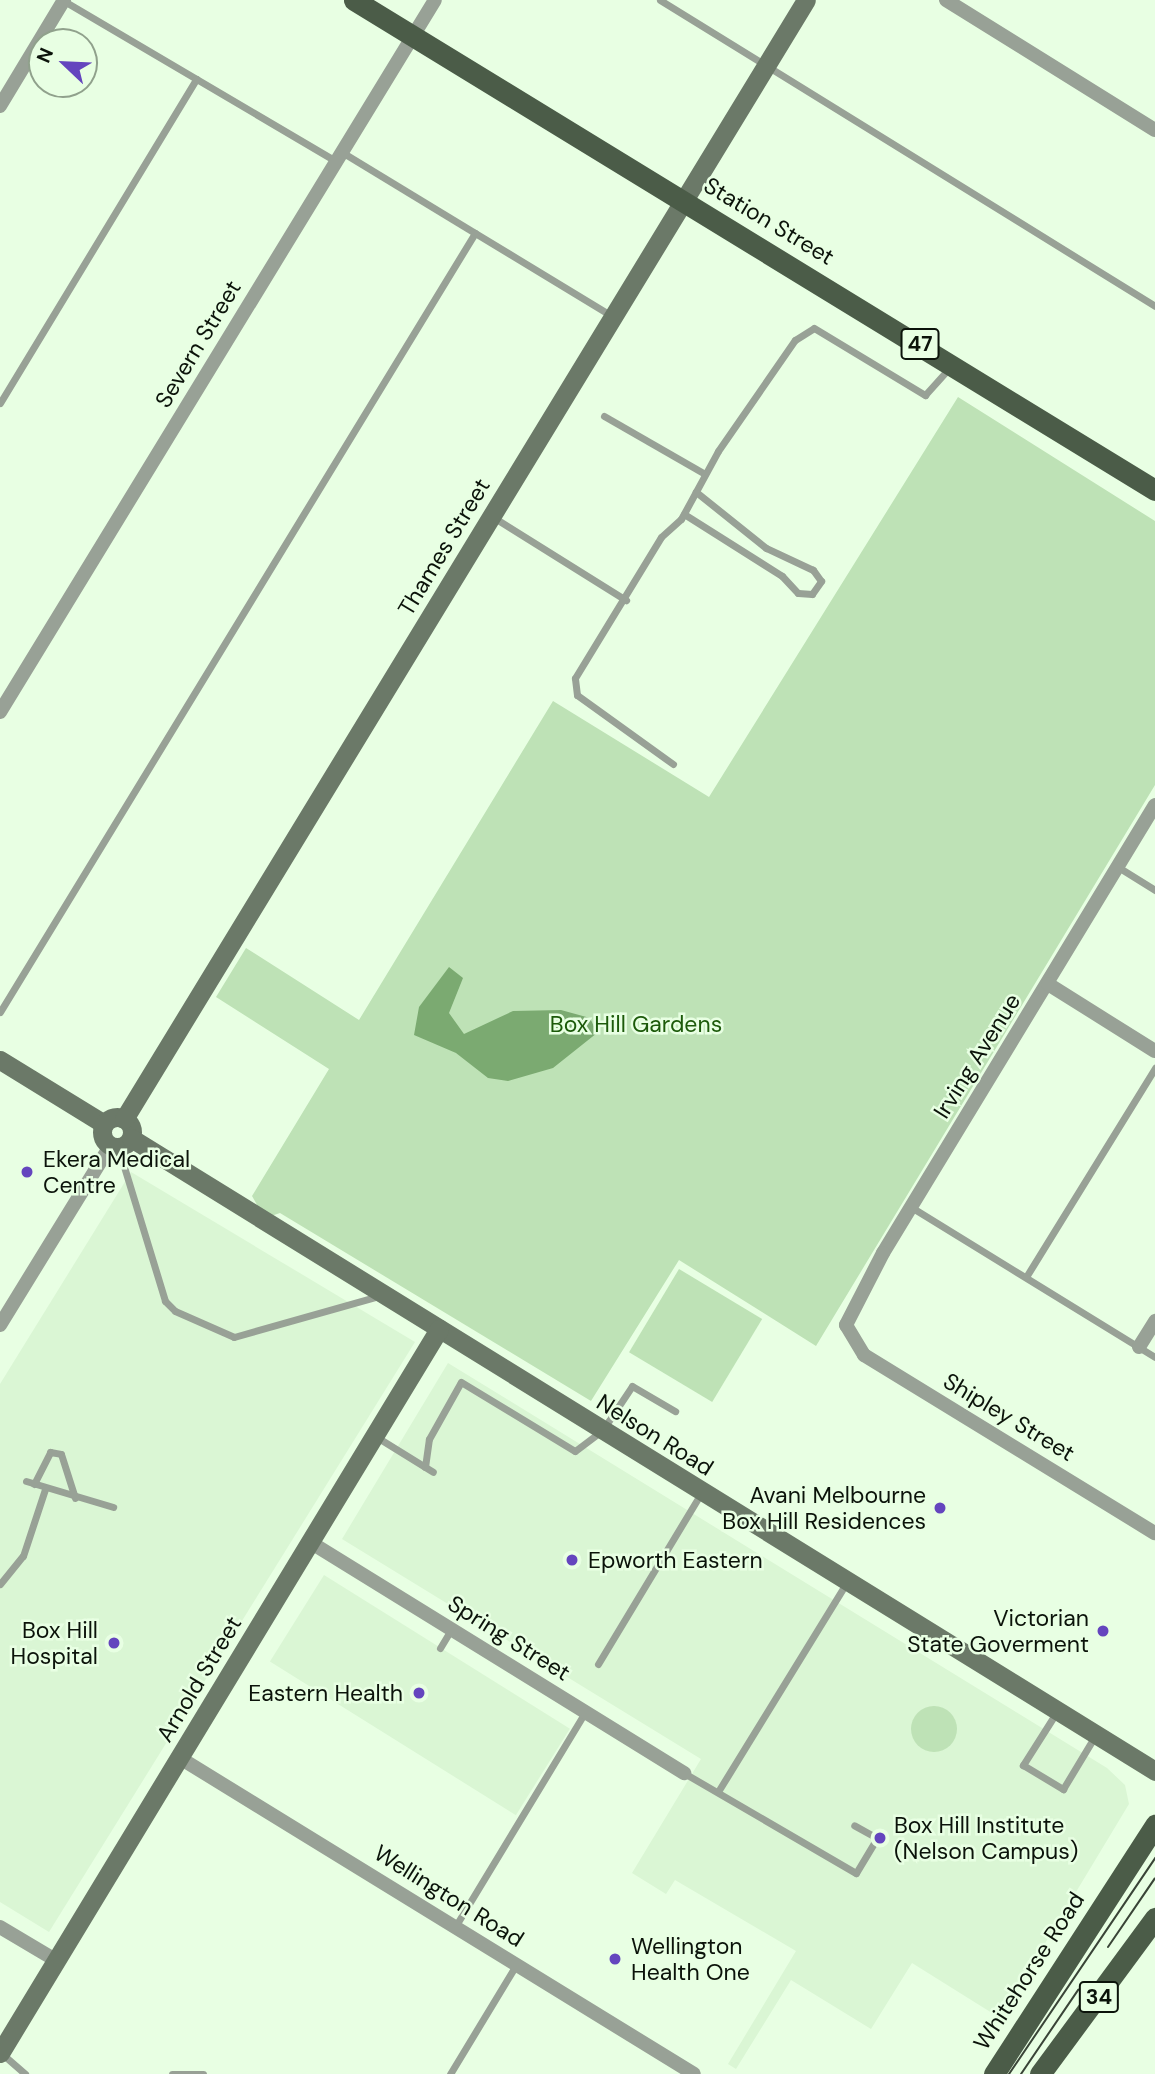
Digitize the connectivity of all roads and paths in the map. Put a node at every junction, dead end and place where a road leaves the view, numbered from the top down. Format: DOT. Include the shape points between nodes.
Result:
graph roads {
  1 [pos="64,0"];
  2 [pos="354,0"];
  3 [pos="435,0"];
  4 [pos="660,0"];
  5 [pos="806,0"];
  6 [pos="946,0"];
  7 [pos="413,36"];
  8 [pos="767,64"];
  9 [pos="196,79"];
  10 [pos="0,106"];
  11 [pos="1155,130"];
  12 [pos="339,157"];
  13 [pos="684,200"];
  14 [pos="475,233"];
  15 [pos="1155,306"];
  16 [pos="613,316"];
  17 [pos="953,364"];
  18 [pos="0,403"];
  19 [pos="604,416"];
  20 [pos="705,474"];
  21 [pos="1155,490"];
  22 [pos="696,492"];
  23 [pos="684,514"];
  24 [pos="491,516"];
  25 [pos="625,600"];
  26 [pos="0,712"];
  27 [pos="673,764"];
  28 [pos="1155,805"];
  29 [pos="1118,866"];
  30 [pos="1155,890"];
  31 [pos="1048,984"];
  32 [pos="0,1012"];
  33 [pos="1155,1051"];
  34 [pos="0,1060"];
  35 [pos="1155,1068"];
  36 [pos="124,1119"];
  37 [pos="104,1124"];
  38 [pos="120,1144"];
  39 [pos="911,1207"];
  40 [pos="1026,1277"];
  41 [pos="383,1295"];
  42 [pos="1155,1321"];
  43 [pos="0,1325"];
  44 [pos="439,1329"];
  45 [pos="846,1332"];
  46 [pos="1139,1347"];
  47 [pos="1155,1357"];
  48 [pos="675,1411"];
  49 [pos="603,1432"];
  50 [pos="374,1436"];
  51 [pos="46,1489"];
  52 [pos="701,1492"];
  53 [pos="75,1498"];
  54 [pos="113,1507"];
  55 [pos="1155,1533"];
  56 [pos="310,1542"];
  57 [pos="847,1582"];
  58 [pos="0,1584"];
  59 [pos="451,1630"];
  60 [pos="440,1648"];
  61 [pos="598,1664"];
  62 [pos="585,1712"];
  63 [pos="1057,1712"];
  64 [pos="1095,1735"];
  65 [pos="180,1758"];
  66 [pos="1155,1771"];
  67 [pos="684,1773"];
  68 [pos="719,1790"];
  69 [pos="854,1825"];
  70 [pos="1155,1825"];
  71 [pos="1155,1918"];
  72 [pos="0,1927"];
  73 [pos="454,1927"];
  74 [pos="54,1959"];
  75 [pos="516,1965"];
  76 [pos="0,2053"];
  77 [pos="25,2074"];
  78 [pos="172,2074"];
  79 [pos="203,2074"];
  80 [pos="450,2074"];
  81 [pos="694,2074"];
  82 [pos="994,2074"];
  83 [pos="1040,2074"];
  1 -- 9 [label="lane"];
  1 -- 10 [label="street"];
  2 -- 7 [label="main road, Station Street / 47"];
  3 -- 7 [label="street, Severn Street"];
  4 -- 8 [label="lane"];
  5 -- 8 [label="main road, Thames Street"];
  6 -- 11 [label="street"];
  7 -- 12 [label="street, Severn Street"];
  7 -- 13 [label="main road, Station Street / 47"];
  8 -- 13 [label="main road, Thames Street"];
  8 -- 15 [label="lane"];
  9 -- 12 [label="lane"];
  9 -- 18 [label="lane"];
  12 -- 14 [label="lane"];
  12 -- 26 [label="street, Severn Street"];
  13 -- 16 [label="main road, Thames Street"];
  13 -- 17 [label="main road, Station Street / 47"];
  14 -- 16 [label="lane"];
  14 -- 32 [label="lane"];
  16 -- 24 [label="main road, Thames Street"];
  17 -- 20 [label="lane" via="925,395 836,337 805,329"];
  17 -- 21 [label="main road, Station Street / 47"];
  19 -- 20 [label="lane"];
  20 -- 22 [label="lane"];
  22 -- 23 [label="lane"];
  22 -- 23 [label="lane" via="766,548 813,570 821,581 812,594 798,593 782,576"];
  23 -- 25 [label="lane" via="661,537"];
  24 -- 25 [label="lane"];
  24 -- 36 [label="main road, Thames Street"];
  25 -- 27 [label="lane" via="575,678 577,695"];
  28 -- 29 [label="street, Irving Avenue"];
  29 -- 30 [label="lane"];
  29 -- 31 [label="street, Irving Avenue"];
  31 -- 33 [label="street"];
  31 -- 39 [label="street, Irving Avenue"];
  34 -- 37 [label="main road"];
  35 -- 40 [label="lane"];
  36 -- 37 [label="main road"];
  36 -- 38 [label="main road"];
  37 -- 38 [label="main road"];
  38 -- 41 [label="main road, Nelson Road"];
  38 -- 41 [label="lane" via="165,1301 175,1311 234,1337"];
  38 -- 43 [label="street"];
  39 -- 40 [label="lane"];
  39 -- 45 [label="street, Irving Avenue" via="851,1308"];
  40 -- 46 [label="lane"];
  41 -- 44 [label="main road, Nelson Road"];
  42 -- 46 [label="street"];
  44 -- 49 [label="main road, Nelson Road"];
  44 -- 50 [label="main road, Arnold Street"];
  45 -- 55 [label="street, Shipley Street" via="864,1355"];
  46 -- 47 [label="lane"];
  48 -- 49 [label="lane" via="632,1386"];
  49 -- 50 [label="lane" via="575,1451 461,1382 429,1439 429,1469"];
  49 -- 52 [label="main road, Nelson Road"];
  50 -- 56 [label="main road, Arnold Street"];
  51 -- 53 [label="lane"];
  51 -- 53 [label="lane" via="30,1483 50,1452 61,1454"];
  51 -- 58 [label="lane" via="23,1556"];
  52 -- 57 [label="main road, Nelson Road"];
  52 -- 61 [label="lane"];
  53 -- 54 [label="lane"];
  56 -- 59 [label="street, Spring Street"];
  56 -- 65 [label="main road, Arnold Street"];
  57 -- 63 [label="main road, Nelson Road"];
  57 -- 68 [label="lane"];
  59 -- 60 [label="lane"];
  59 -- 62 [label="street, Spring Street"];
  62 -- 67 [label="street, Spring Street"];
  62 -- 73 [label="lane"];
  63 -- 64 [label="main road, Nelson Road"];
  63 -- 64 [label="lane" via="1023,1765 1063,1789"];
  64 -- 66 [label="main road, Nelson Road"];
  65 -- 73 [label="street, Wellington Road"];
  65 -- 74 [label="main road, Arnold Street"];
  67 -- 68 [label="lane"];
  68 -- 69 [label="lane" via="856,1873 877,1838"];
  70 -- 82 [label="main road, Whitehorse Road / 34"];
  71 -- 83 [label="main road, 34"];
  72 -- 74 [label="street"];
  73 -- 75 [label="street, Wellington Road"];
  74 -- 76 [label="main road, Arnold Street"];
  75 -- 80 [label="lane"];
  75 -- 81 [label="street, Wellington Road"];
  76 -- 77 [label="lane"];
  78 -- 79 [label="lane"];
}
